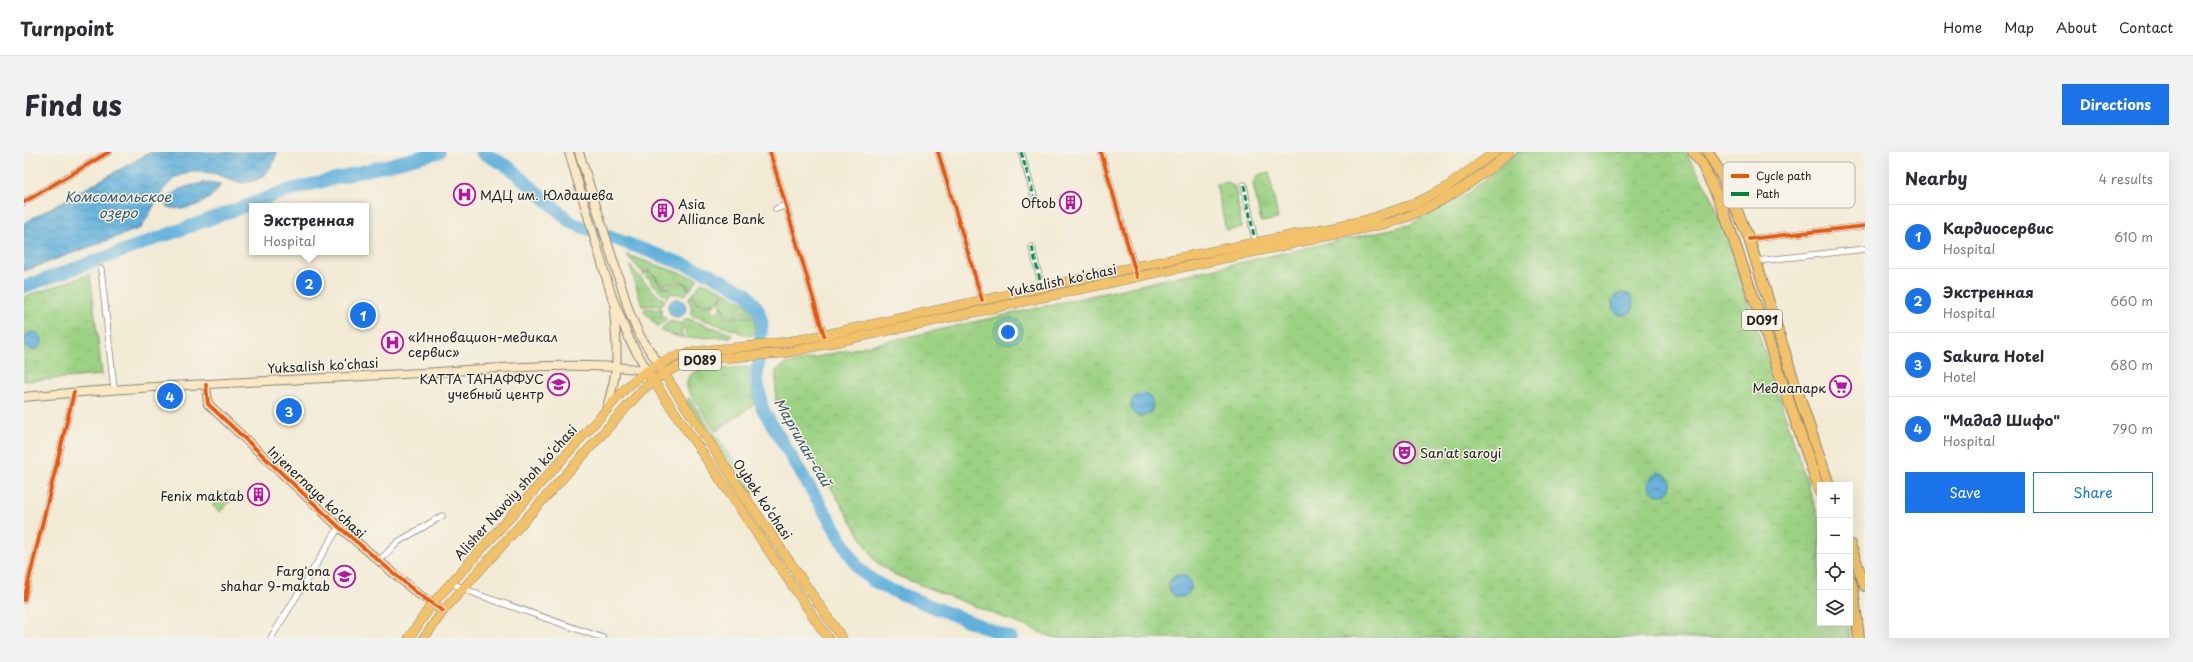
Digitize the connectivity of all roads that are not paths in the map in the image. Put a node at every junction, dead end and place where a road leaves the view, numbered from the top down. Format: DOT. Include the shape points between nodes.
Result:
graph roads {
  1 [pos="109,152"];
  2 [pos="569,152"];
  3 [pos="579,152"];
  4 [pos="770,152"];
  5 [pos="938,152"];
  6 [pos="1021,152"];
  7 [pos="1101,152"];
  8 [pos="1495,152"];
  9 [pos="1508,152"];
  10 [pos="1693,152"];
  11 [pos="1708,152"];
  12 [pos="1723,178"];
  13 [pos="1244,185"];
  14 [pos="1034,196"];
  15 [pos="24,202"];
  16 [pos="786,206"];
  17 [pos="1736,208"];
  18 [pos="776,209"];
  19 [pos="1865,226"];
  20 [pos="1254,236"];
  21 [pos="1749,239"];
  22 [pos="1032,247"];
  23 [pos="1865,249"];
  24 [pos="1757,261"];
  25 [pos="1134,267"];
  26 [pos="101,270"];
  27 [pos="1137,277"];
  28 [pos="1042,288"];
  29 [pos="612,297"];
  30 [pos="982,300"];
  31 [pos="824,335"];
  32 [pos="658,363"];
  33 [pos="618,366"];
  34 [pos="646,370"];
  35 [pos="664,373"];
  36 [pos="653,380"];
  37 [pos="206,385"];
  38 [pos="114,389"];
  39 [pos="74,392"];
  40 [pos="24,397"];
  41 [pos="1801,403"];
  42 [pos="1791,406"];
  43 [pos="606,411"];
  44 [pos="1828,482"];
  45 [pos="1817,483"];
  46 [pos="442,516"];
  47 [pos="338,527"];
  48 [pos="1853,552"];
  49 [pos="379,561"];
  50 [pos="451,583"];
  51 [pos="1865,586"];
  52 [pos="463,588"];
  53 [pos="1853,588"];
  54 [pos="24,600"];
  55 [pos="432,604"];
  56 [pos="442,611"];
  57 [pos="271,638"];
  58 [pos="409,638"];
  59 [pos="424,638"];
  60 [pos="603,638"];
  61 [pos="828,638"];
  62 [pos="842,638"];
  63 [pos="1859,638"];
  1 -- 15 [label="street"];
  2 -- 29 [label="main road"];
  3 -- 32 [label="main road" via="630,314 640,336"];
  4 -- 16 [label="street"];
  5 -- 30 [label="street"];
  6 -- 14 [label="street"];
  7 -- 25 [label="street"];
  8 -- 25 [label="main road, Yuksalish koʻchasi / D089" via="1444,190 1390,213 1367,220"];
  9 -- 27 [label="main road, Yuksalish koʻchasi / D089" via="1472,183 1449,198 1393,222"];
  10 -- 42 [label="highway, D091" via="1713,185 1722,206"];
  11 -- 12 [label="highway, D091"];
  13 -- 20 [label="street"];
  16 -- 18 [label="street"];
  16 -- 31 [label="street"];
  17 -- 21 [label="highway, D091"];
  19 -- 21 [label="street"];
  21 -- 24 [label="highway, D091"];
  22 -- 28 [label="street"];
  23 -- 24 [label="street"];
  24 -- 41 [label="highway, D091"];
  25 -- 27 [label="street"];
  25 -- 28 [label="main road, Yuksalish koʻchasi / D089"];
  26 -- 38 [label="street"];
  27 -- 35 [label="main road, Yuksalish koʻchasi / D089" via="784,353 698,360"];
  28 -- 30 [label="main road, Yuksalish koʻchasi / D089"];
  29 -- 33 [label="main road"];
  29 -- 34 [label="main road" via="630,341"];
  30 -- 31 [label="main road, Yuksalish koʻchasi / D089"];
  31 -- 32 [label="main road, Yuksalish koʻchasi / D089" via="784,343 697,350"];
  32 -- 34 [label="main road, Yuksalish koʻchasi"];
  32 -- 35 [label="main road, Oybek ko‘chasi"];
  33 -- 34 [label="main road, Yuksalish koʻchasi"];
  33 -- 37 [label="main road, Yuksalish koʻchasi"];
  33 -- 43 [label="main road"];
  34 -- 36 [label="main road, Oybek ko‘chasi"];
  34 -- 43 [label="main road, Alisher Navoiy shoh koʻchasi"];
  35 -- 36 [label="main road, Yuksalish koʻchasi / D089"];
  35 -- 62 [label="main road, Oybek ko‘chasi"];
  36 -- 52 [label="main road, Alisher Navoiy shoh koʻchasi"];
  36 -- 61 [label="main road, Oybek ko‘chasi"];
  37 -- 38 [label="main road, Yuksalish koʻchasi"];
  37 -- 47 [label="main road, Injenernaya ko'chasi" via="208,404"];
  38 -- 39 [label="main road, Yuksalish koʻchasi"];
  39 -- 40 [label="main road, Yuksalish koʻchasi"];
  39 -- 54 [label="street"];
  41 -- 42 [label="highway"];
  41 -- 44 [label="highway, D091"];
  42 -- 45 [label="highway, D091"];
  43 -- 50 [label="main road, Alisher Navoiy shoh koʻchasi"];
  46 -- 49 [label="street" via="398,542"];
  47 -- 49 [label="main road, Injenernaya ko'chasi"];
  47 -- 57 [label="street"];
  48 -- 51 [label="highway"];
  49 -- 55 [label="main road, Injenernaya ko'chasi"];
  50 -- 52 [label="street"];
  50 -- 55 [label="main road, Alisher Navoiy shoh koʻchasi"];
  52 -- 56 [label="main road, Alisher Navoiy shoh koʻchasi"];
  52 -- 60 [label="street"];
  53 -- 63 [label="highway"];
  55 -- 56 [label="main road, Injenernaya ko'chasi"];
  55 -- 58 [label="main road, Alisher Navoiy shoh koʻchasi"];
  56 -- 59 [label="main road, Alisher Navoiy shoh koʻchasi"];
}
